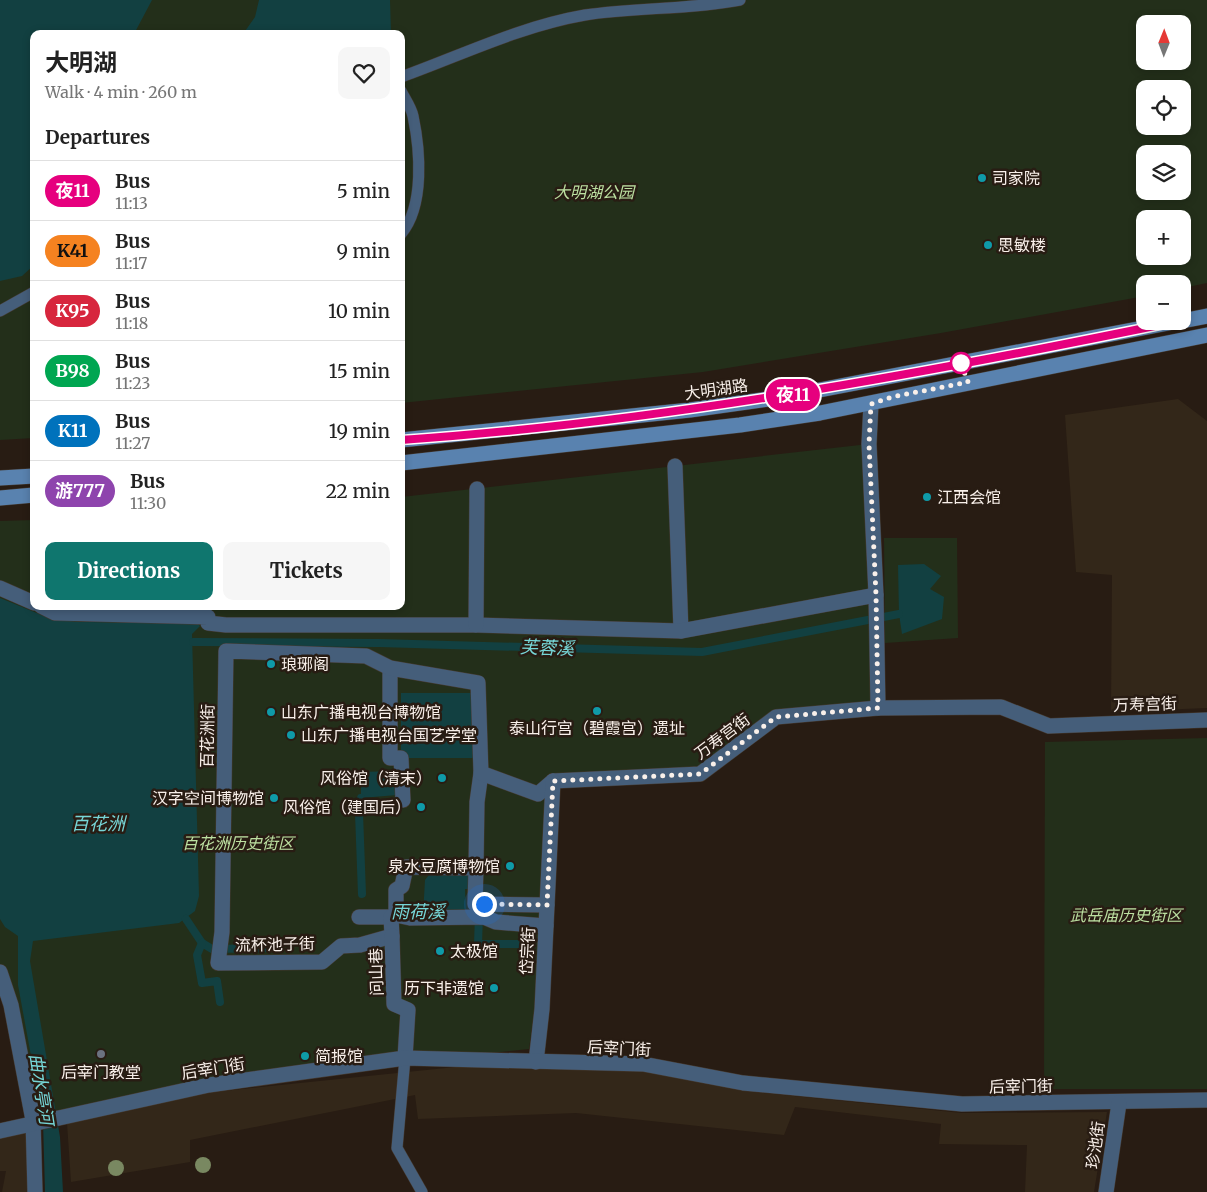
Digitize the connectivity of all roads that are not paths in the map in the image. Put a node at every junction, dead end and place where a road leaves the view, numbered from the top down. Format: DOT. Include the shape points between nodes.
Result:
graph roads {
  1 [pos="740,0"];
  2 [pos="405,76"];
  3 [pos="405,99"];
  4 [pos="405,229"];
  5 [pos="30,294"];
  6 [pos="0,311"];
  7 [pos="1207,316"];
  8 [pos="1191,319"];
  9 [pos="1136,330"];
  10 [pos="1207,335"];
  11 [pos="871,404"];
  12 [pos="405,440"];
  13 [pos="405,463"];
  14 [pos="675,466"];
  15 [pos="30,476"];
  16 [pos="0,478"];
  17 [pos="478,489"];
  18 [pos="30,496"];
  19 [pos="0,498"];
  20 [pos="0,588"];
  21 [pos="876,598"];
  22 [pos="30,601"];
  23 [pos="49,610"];
  24 [pos="476,624"];
  25 [pos="681,631"];
  26 [pos="390,668"];
  27 [pos="878,708"];
  28 [pos="1207,720"];
  29 [pos="481,773"];
  30 [pos="553,781"];
  31 [pos="403,800"];
  32 [pos="476,868"];
  33 [pos="547,905"];
  34 [pos="481,914"];
  35 [pos="394,916"];
  36 [pos="359,918"];
  37 [pos="546,926"];
  38 [pos="392,936"];
  39 [pos="218,957"];
  40 [pos="0,972"];
  41 [pos="405,1058"];
  42 [pos="536,1062"];
  43 [pos="1207,1100"];
  44 [pos="1119,1102"];
  45 [pos="33,1123"];
  46 [pos="0,1131"];
  47 [pos="35,1192"];
  48 [pos="422,1192"];
  49 [pos="1106,1192"];
  1 -- 2 [label="lane" via="711,6 587,15 557,21"];
  3 -- 4 [label="lane" via="413,114 419,182"];
  5 -- 6 [label="lane"];
  7 -- 8 [label="main road, 大明湖路"];
  9 -- 12 [label="main road, 大明湖路" via="774,398 681,411"];
  10 -- 11 [label="main road" via="892,397"];
  11 -- 13 [label="main road" via="740,424"];
  11 -- 21 [label="street" via="869,444"];
  14 -- 25 [label="street"];
  15 -- 16 [label="main road"];
  17 -- 24 [label="street"];
  18 -- 19 [label="main road"];
  20 -- 22 [label="street"];
  21 -- 25 [label="street"];
  21 -- 27 [label="street"];
  23 -- 24 [label="street" via="55,613 208,617 208,623 226,625"];
  24 -- 25 [label="street"];
  26 -- 29 [label="street" via="478,683"];
  26 -- 31 [label="street" via="390,758 401,758"];
  26 -- 39 [label="street, 百花洲街" via="366,656 226,651 222,932"];
  27 -- 28 [label="street, 万寿宫街" via="1001,707 1049,726"];
  27 -- 30 [label="street, 万寿宫街" via="776,717 700,774"];
  29 -- 30 [label="street" via="538,794"];
  29 -- 32 [label="street"];
  30 -- 33 [label="street, 岱宗街"];
  32 -- 34 [label="street" via="476,904"];
  32 -- 35 [label="street" via="406,867 402,886 396,890"];
  33 -- 34 [label="street"];
  33 -- 37 [label="street, 岱宗街"];
  34 -- 35 [label="street"];
  34 -- 37 [label="street" via="496,922"];
  35 -- 36 [label="street"];
  35 -- 38 [label="street"];
  37 -- 42 [label="street, 岱宗街"];
  38 -- 39 [label="street, 流杯池子街" via="360,945 341,946 322,962"];
  38 -- 41 [label="street, 问山巷" via="394,1004 408,1010"];
  40 -- 45 [label="street" via="11,1005"];
  41 -- 42 [label="street, 后宰门街"];
  41 -- 45 [label="street, 后宰门街" via="209,1085"];
  41 -- 48 [label="lane" via="398,1148"];
  42 -- 44 [label="street, 后宰门街" via="643,1064 743,1083 962,1104"];
  43 -- 44 [label="street, 后宰门街"];
  44 -- 49 [label="street, 珍池街"];
  45 -- 46 [label="street, 后宰门街"];
  45 -- 47 [label="street"];
}
